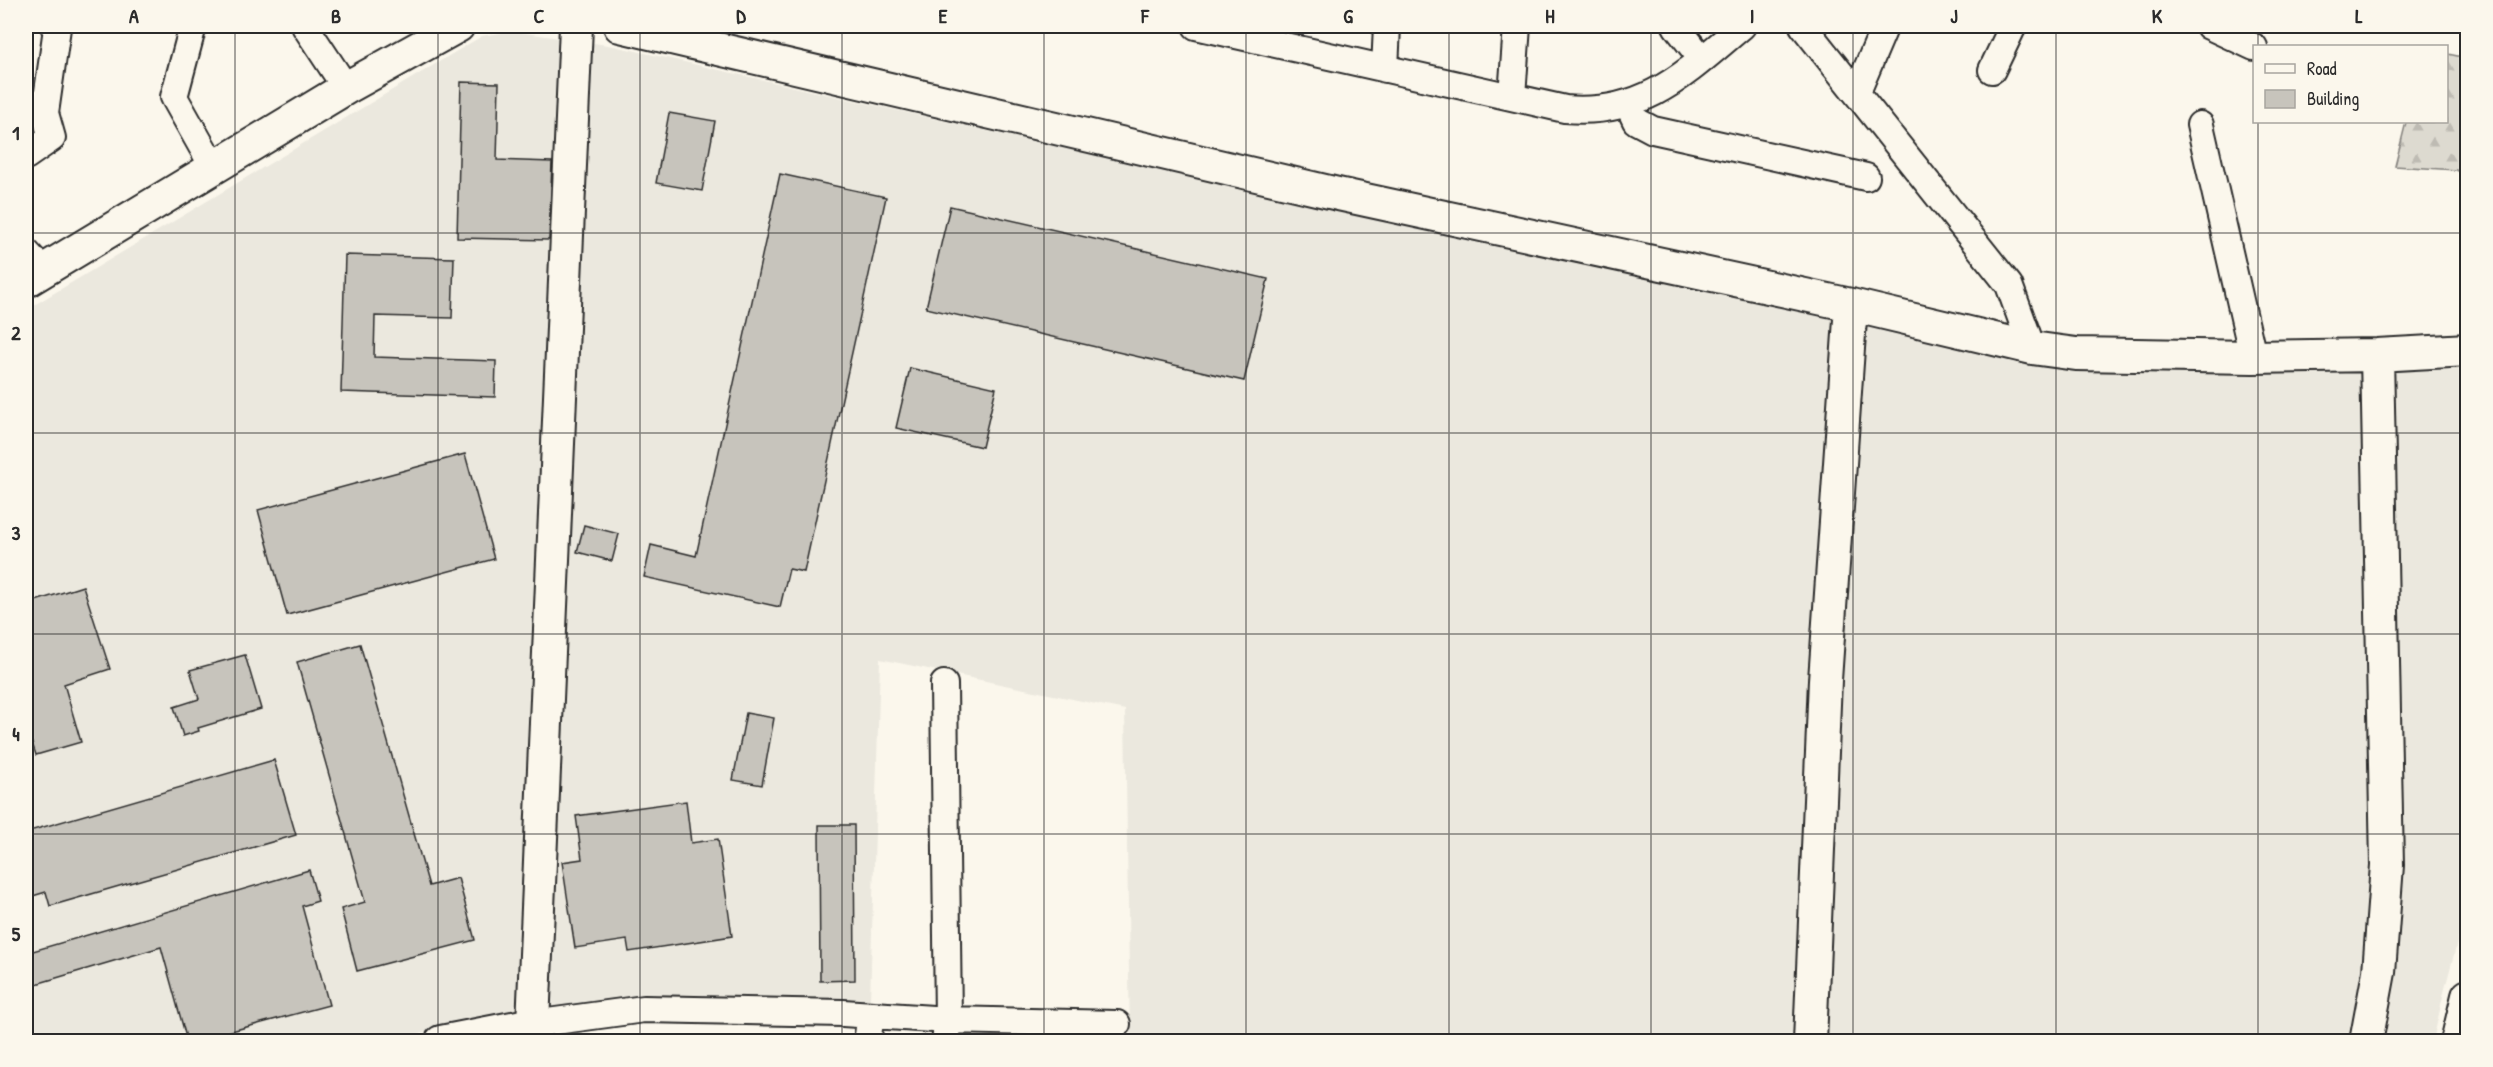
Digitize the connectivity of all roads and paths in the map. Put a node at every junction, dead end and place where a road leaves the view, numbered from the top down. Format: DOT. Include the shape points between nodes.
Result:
graph roads {
  1 [pos="54,26"];
  2 [pos="193,26"];
  3 [pos="305,26"];
  4 [pos="458,26"];
  5 [pos="576,26"];
  6 [pos="620,26"];
  7 [pos="1196,26"];
  8 [pos="1387,26"];
  9 [pos="1517,26"];
  10 [pos="1676,26"];
  11 [pos="1742,26"];
  12 [pos="1803,26"];
  13 [pos="1885,26"];
  14 [pos="2013,26"];
  15 [pos="2209,26"];
  16 [pos="1254,32"];
  17 [pos="2253,47"];
  18 [pos="1702,59"];
  19 [pos="1384,69"];
  20 [pos="1992,70"];
  21 [pos="346,88"];
  22 [pos="1857,92"];
  23 [pos="1512,96"];
  24 [pos="1628,104"];
  25 [pos="2200,125"];
  26 [pos="26,156"];
  27 [pos="214,168"];
  28 [pos="1866,177"];
  29 [pos="31,268"];
  30 [pos="1851,305"];
  31 [pos="2032,348"];
  32 [pos="2468,350"];
  33 [pos="2377,355"];
  34 [pos="2253,357"];
  35 [pos="944,684"];
  36 [pos="2468,996"];
  37 [pos="871,1015"];
  38 [pos="533,1024"];
  39 [pos="1117,1024"];
  40 [pos="947,1031"];
  41 [pos="441,1041"];
  42 [pos="867,1041"];
  43 [pos="1810,1041"];
  44 [pos="2366,1041"];
  45 [pos="2457,1041"];
  1 -- 26 [label="street" via="57,28 45,113 52,138"];
  2 -- 27 [label="street" via="174,97"];
  3 -- 21 [label="street"];
  4 -- 21 [label="street"];
  5 -- 38 [label="street"];
  6 -- 30 [label="street" via="1338,194"];
  7 -- 16 [label="street"];
  8 -- 19 [label="street"];
  9 -- 23 [label="street"];
  10 -- 18 [label="street"];
  11 -- 18 [label="street"];
  12 -- 22 [label="street"];
  13 -- 22 [label="street"];
  14 -- 20 [label="street"];
  15 -- 17 [label="street"];
  16 -- 19 [label="street"];
  18 -- 24 [label="street" via="1659,92"];
  19 -- 23 [label="street"];
  21 -- 27 [label="street"];
  22 -- 31 [label="street" via="2010,285"];
  23 -- 24 [label="street" via="1590,111"];
  24 -- 28 [label="street" via="1636,121 1653,130"];
  25 -- 34 [label="street"];
  27 -- 29 [label="street"];
  30 -- 31 [label="street"];
  30 -- 43 [label="street" via="1825,680"];
  31 -- 34 [label="street" via="2076,354"];
  32 -- 33 [label="street"];
  33 -- 34 [label="street"];
  33 -- 44 [label="street" via="2387,865 2379,972"];
  35 -- 40 [label="street"];
  36 -- 45 [label="street"];
  37 -- 38 [label="street" via="644,1009"];
  37 -- 40 [label="street"];
  37 -- 42 [label="street"];
  38 -- 41 [label="street"];
  39 -- 40 [label="street"];
}
